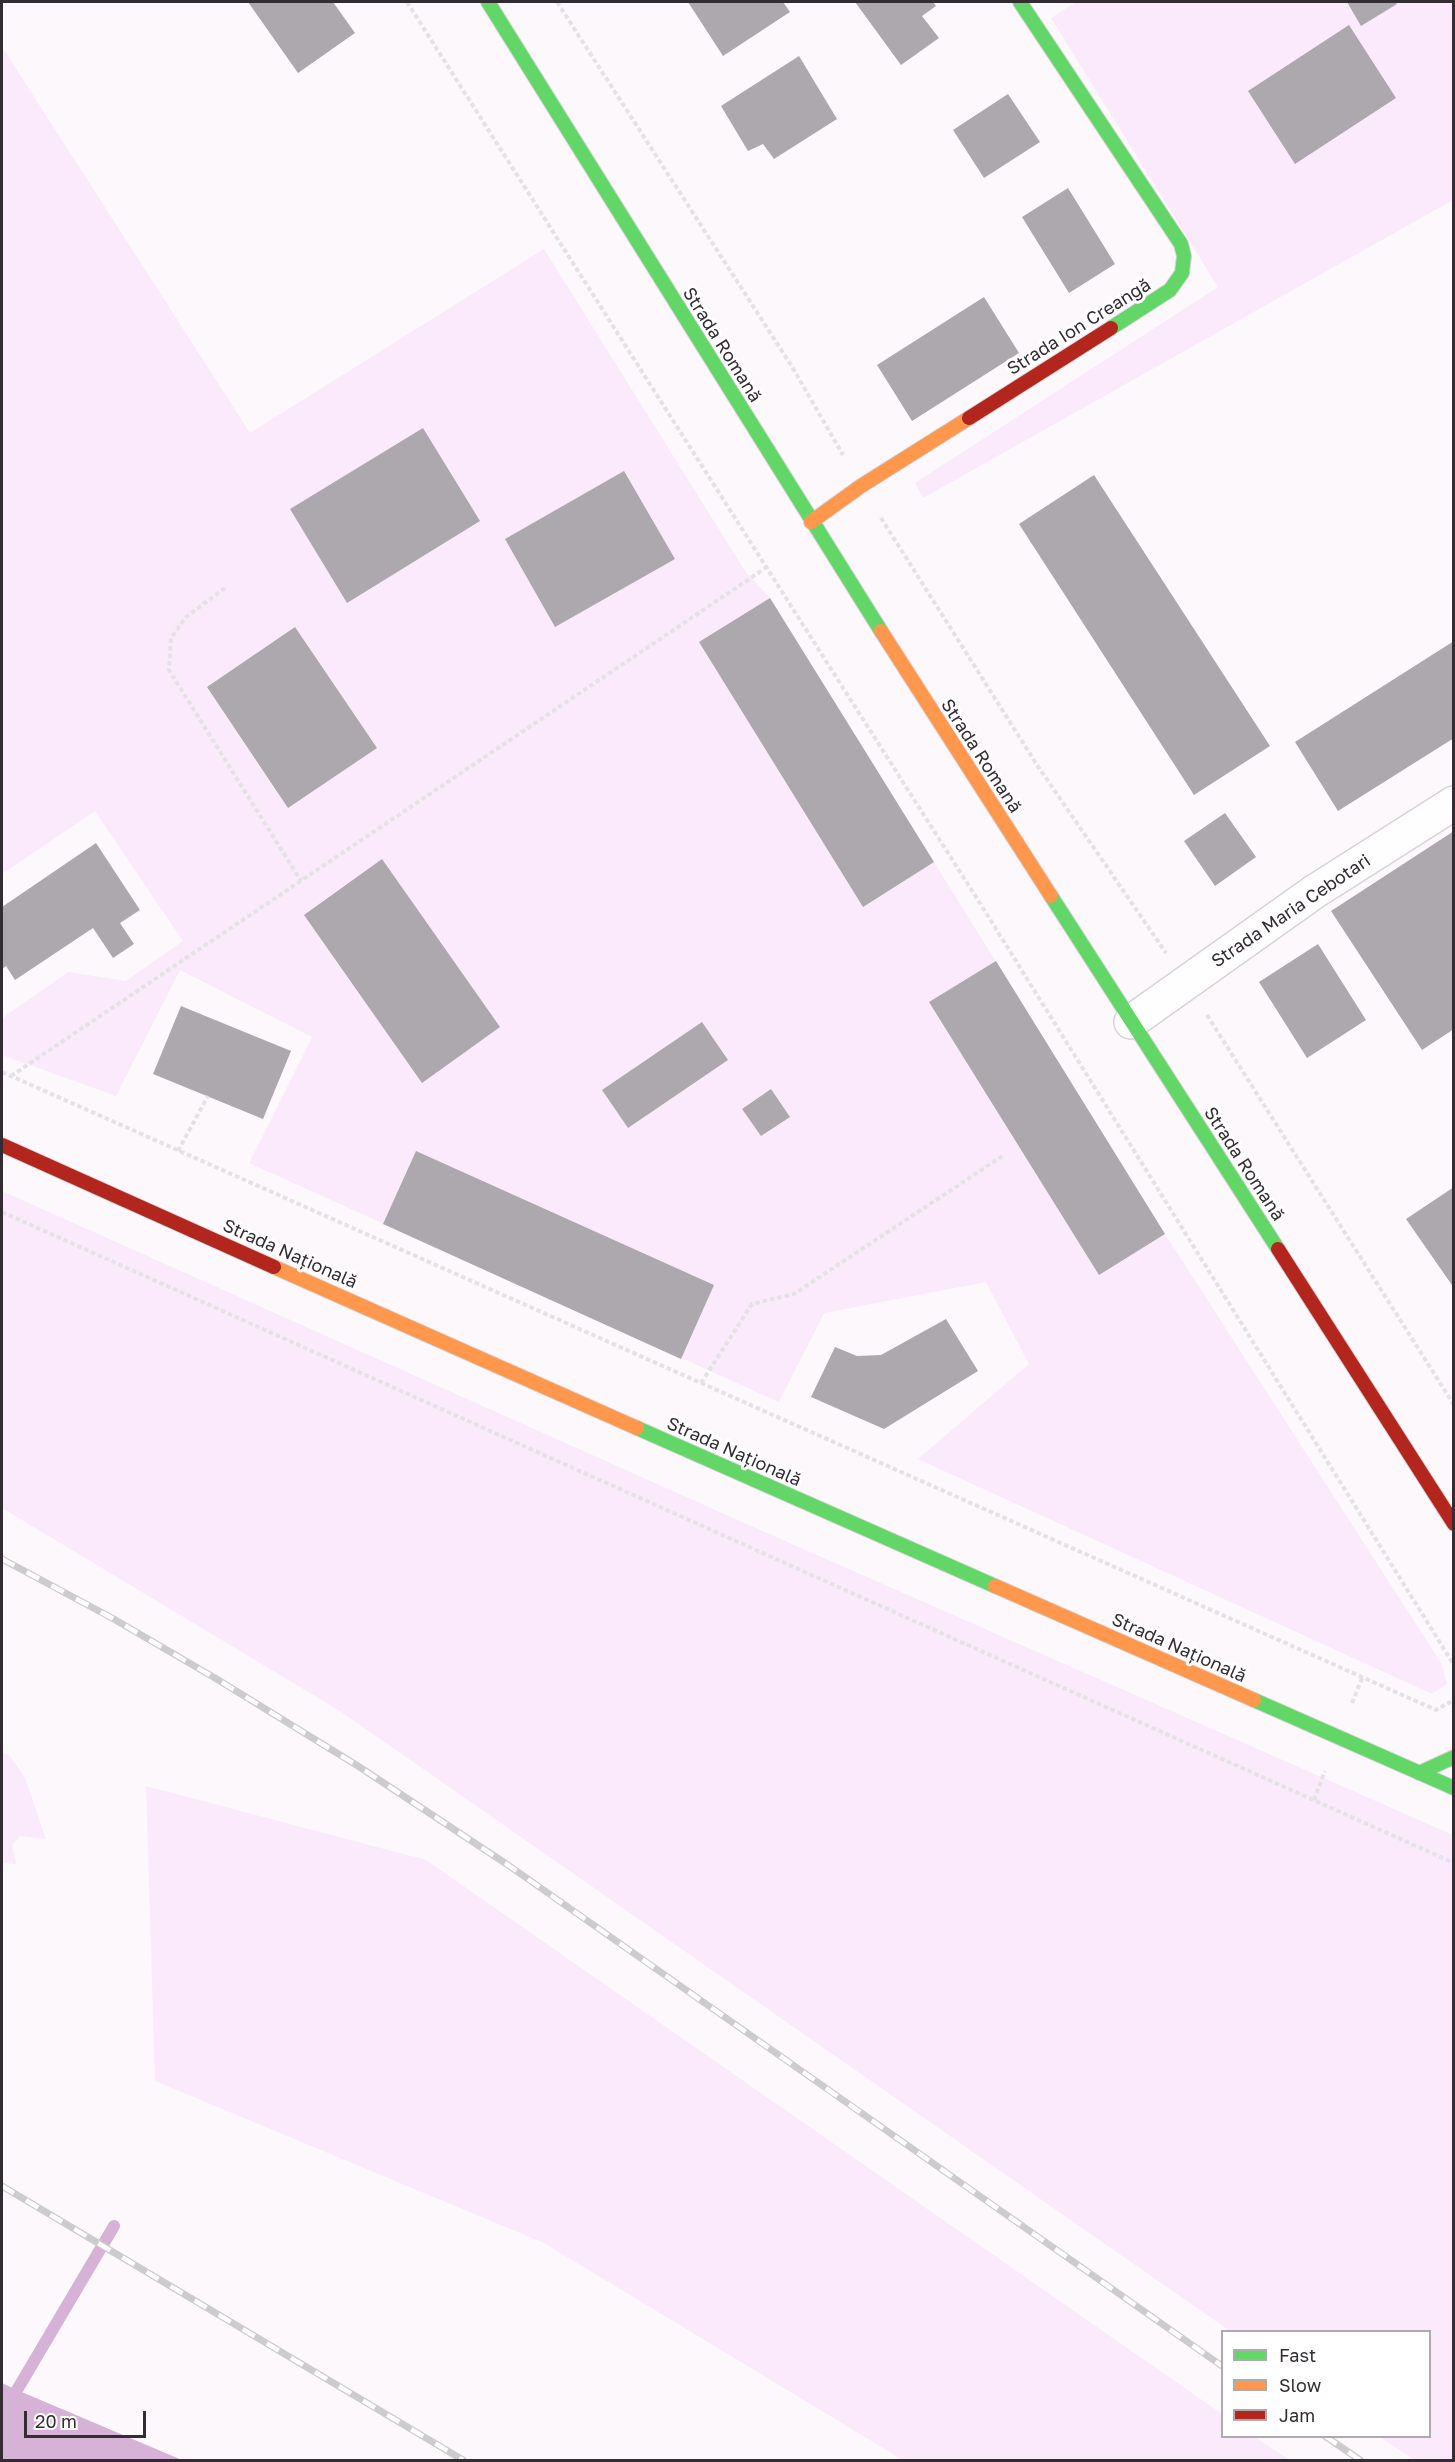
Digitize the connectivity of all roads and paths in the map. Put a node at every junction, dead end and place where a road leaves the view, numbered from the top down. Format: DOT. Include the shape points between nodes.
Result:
graph roads {
  1 [pos="407,2"];
  2 [pos="488,2"];
  3 [pos="1020,2"];
  4 [pos="811,522"];
  5 [pos="767,567"];
  6 [pos="225,588"];
  7 [pos="1454,803"];
  8 [pos="301,881"];
  9 [pos="1186,983"];
  10 [pos="1131,1022"];
  11 [pos="2,1072"];
  12 [pos="11,1077"];
  13 [pos="208,1096"];
  14 [pos="2,1145"];
  15 [pos="178,1151"];
  16 [pos="1004,1155"];
  17 [pos="2,1212"];
  18 [pos="701,1383"];
  19 [pos="1454,1405"];
  20 [pos="1454,1524"];
  21 [pos="1454,1665"];
  22 [pos="1454,1697"];
  23 [pos="1454,1757"];
  24 [pos="1419,1773"];
  25 [pos="1454,1788"];
  26 [pos="1454,1863"];
  1 -- 5 [label="path"];
  2 -- 4 [label="street, Strada Romană"];
  3 -- 4 [label="street, Strada Ion Creangă" via="1181,244 1182,273 1170,291 861,486"];
  4 -- 10 [label="street, Strada Romană"];
  5 -- 8 [label="path"];
  5 -- 21 [label="path"];
  6 -- 8 [label="path" via="186,617 171,638 169,670"];
  7 -- 9 [label="street, Strada Maria Cebotari" via="1314,892"];
  8 -- 12 [label="path"];
  9 -- 10 [label="street, Strada Maria Cebotari"];
  9 -- 19 [label="path"];
  10 -- 20 [label="street, Strada Romană"];
  11 -- 12 [label="path"];
  12 -- 15 [label="path"];
  13 -- 15 [label="path"];
  14 -- 24 [label="street, Strada Națională"];
  15 -- 18 [label="path"];
  16 -- 18 [label="path" via="794,1294 752,1304"];
  17 -- 26 [label="path"];
  18 -- 22 [label="path" via="1436,1710"];
  23 -- 24 [label="street"];
  24 -- 25 [label="street, Strada Națională"];
}
